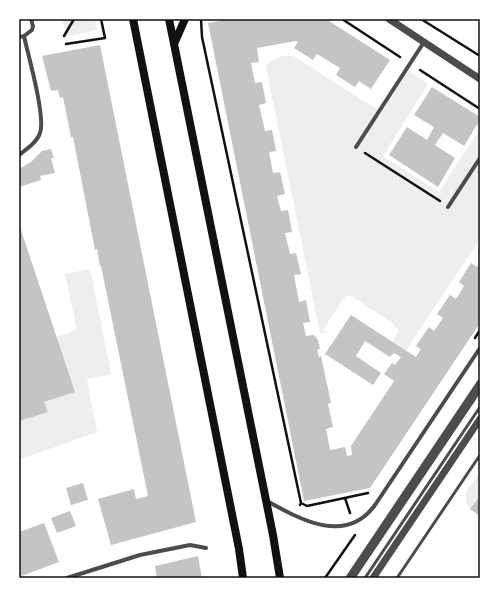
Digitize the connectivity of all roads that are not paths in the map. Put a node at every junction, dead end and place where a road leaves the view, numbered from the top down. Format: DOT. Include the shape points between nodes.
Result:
graph roads {
  1 [pos="31,19"];
  2 [pos="133,19"];
  3 [pos="169,19"];
  4 [pos="185,19"];
  5 [pos="389,19"];
  6 [pos="24,36"];
  7 [pos="19,37"];
  8 [pos="424,42"];
  9 [pos="174,45"];
  10 [pos="480,79"];
  11 [pos="356,147"];
  12 [pos="19,155"];
  13 [pos="480,158"];
  14 [pos="448,207"];
  15 [pos="480,348"];
  16 [pos="480,383"];
  17 [pos="480,391"];
  18 [pos="480,407"];
  19 [pos="480,419"];
  20 [pos="480,455"];
  21 [pos="265,500"];
  22 [pos="206,548"];
  23 [pos="67,578"];
  24 [pos="243,578"];
  25 [pos="280,578"];
  26 [pos="349,578"];
  27 [pos="354,578"];
  28 [pos="365,578"];
  29 [pos="373,578"];
  30 [pos="397,578"];
  1 -- 6 [label="street" via="32,30"];
  2 -- 24 [label="main road"];
  3 -- 9 [label="main road"];
  4 -- 9 [label="main road"];
  5 -- 8 [label="street"];
  6 -- 7 [label="street"];
  6 -- 12 [label="street" via="41,113 41,128 35,141"];
  8 -- 10 [label="street"];
  8 -- 11 [label="street"];
  9 -- 21 [label="main road"];
  13 -- 14 [label="street"];
  15 -- 21 [label="street" via="364,518 339,526 319,525 296,517"];
  16 -- 26 [label="street"];
  17 -- 27 [label="lane"];
  18 -- 28 [label="lane"];
  19 -- 29 [label="street"];
  20 -- 30 [label="lane"];
  21 -- 25 [label="main road"];
  22 -- 23 [label="street" via="190,545 140,555"];
}
